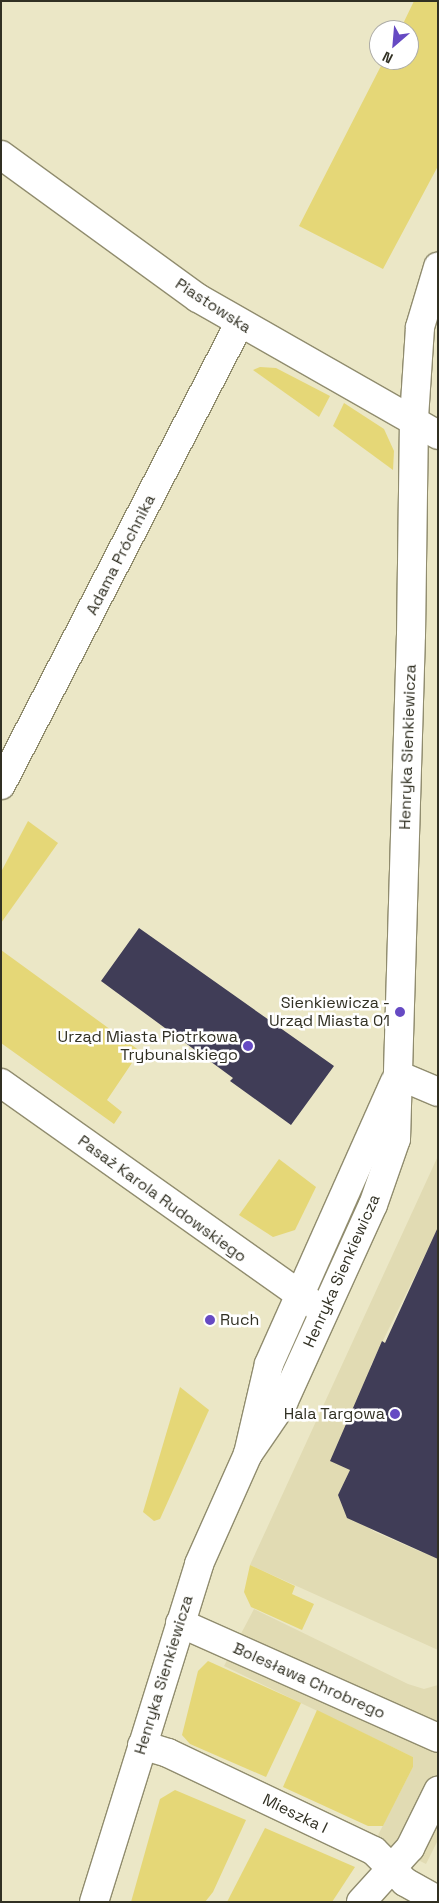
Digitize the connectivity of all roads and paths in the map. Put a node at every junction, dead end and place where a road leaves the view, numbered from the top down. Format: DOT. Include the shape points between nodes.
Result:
graph roads {
  1 [pos="1,155"];
  2 [pos="438,267"];
  3 [pos="238,324"];
  4 [pos="414,418"];
  5 [pos="438,435"];
  6 [pos="1,785"];
  7 [pos="398,1075"];
  8 [pos="1,1083"];
  9 [pos="438,1092"];
  10 [pos="298,1296"];
  11 [pos="325,1311"];
  12 [pos="248,1454"];
  13 [pos="180,1623"];
  14 [pos="438,1738"];
  15 [pos="142,1745"];
  16 [pos="438,1791"];
  17 [pos="389,1868"];
  18 [pos="438,1900"];
  19 [pos="94,1902"];
  20 [pos="361,1902"];
  1 -- 3 [label="street, Piastowska"];
  2 -- 4 [label="street" via="420,327"];
  3 -- 4 [label="street, Piastowska"];
  3 -- 6 [label="street, Adama Próchnika"];
  4 -- 5 [label="street, Piastowska"];
  4 -- 7 [label="street, Henryka Sienkiewicza"];
  7 -- 9 [label="street"];
  7 -- 10 [label="street, Henryka Sienkiewicza"];
  7 -- 11 [label="street, Henryka Sienkiewicza" via="398,1122 392,1157"];
  8 -- 10 [label="street, Pasaż Karola Rudowskiego"];
  10 -- 11 [label="street, Pasaż Karola Rudowskiego"];
  10 -- 12 [label="street, Henryka Sienkiewicza" via="269,1364"];
  11 -- 12 [label="street, Henryka Sienkiewicza" via="283,1403"];
  12 -- 13 [label="street, Henryka Sienkiewicza" via="199,1564"];
  13 -- 14 [label="street, Bolesława Chrobrego"];
  13 -- 15 [label="street, Henryka Sienkiewicza"];
  15 -- 17 [label="street, Mieszka I" via="168,1753 374,1851"];
  15 -- 19 [label="street, Henryka Sienkiewicza"];
  16 -- 17 [label="street" via="410,1848"];
  17 -- 18 [label="street, Mieszka I" via="412,1888"];
  17 -- 20 [label="street"];
}
